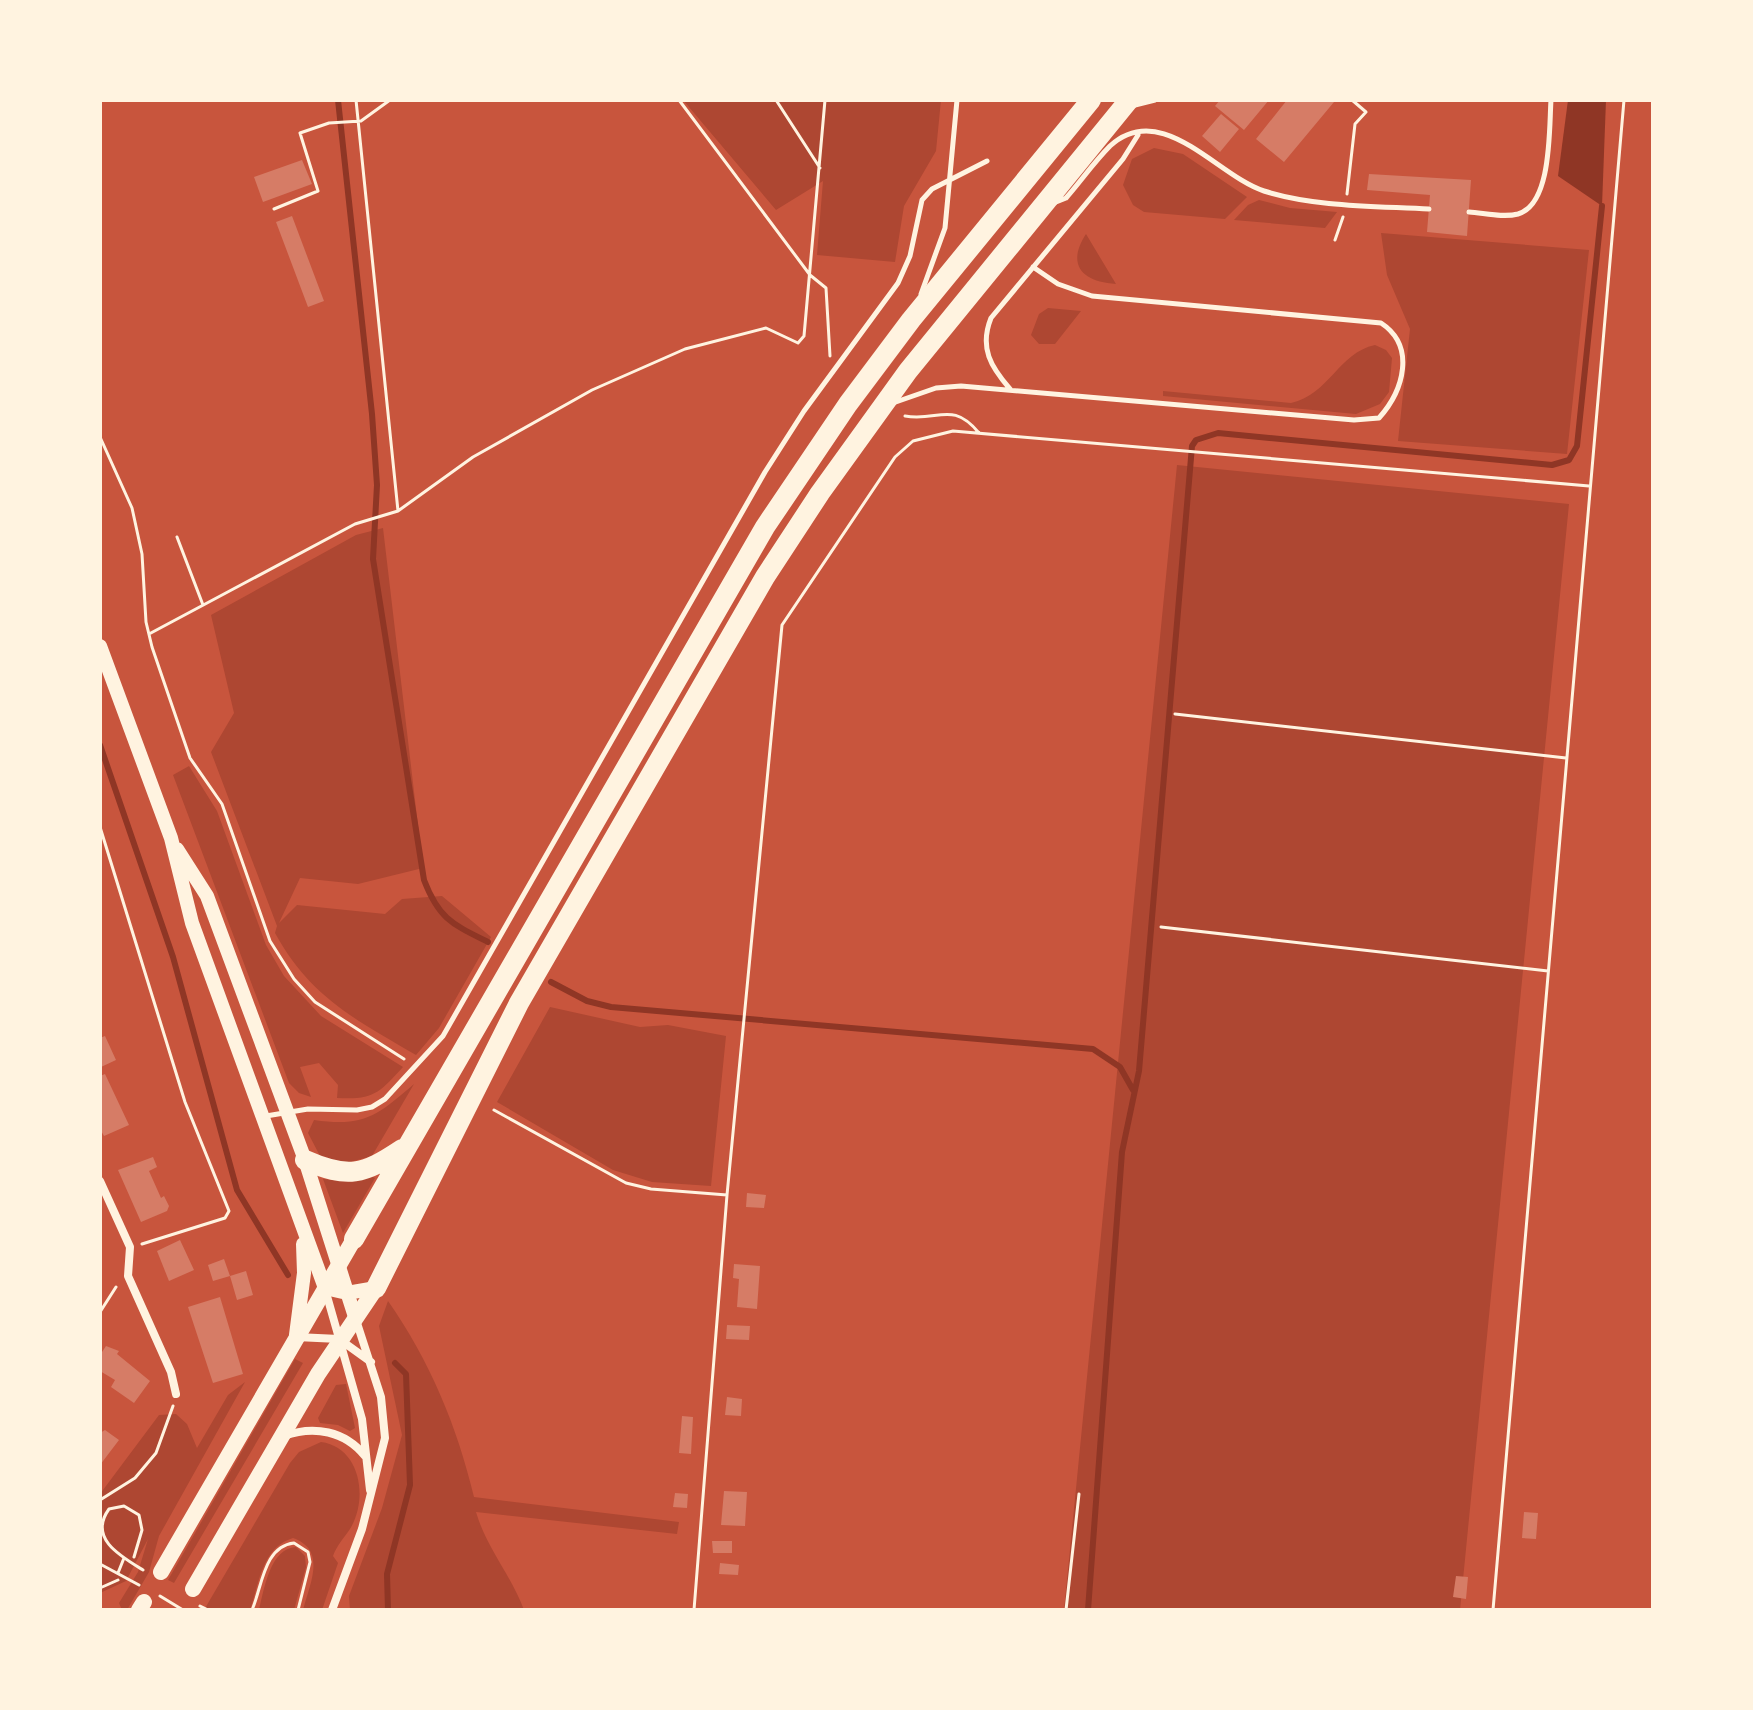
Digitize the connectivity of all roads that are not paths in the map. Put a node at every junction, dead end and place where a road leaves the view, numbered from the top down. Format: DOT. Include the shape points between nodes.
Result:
graph roads {
  1 [pos="957,100"];
  2 [pos="1091,100"];
  3 [pos="1155,100"];
  4 [pos="1551,100"];
  5 [pos="1126,104"];
  6 [pos="1138,135"];
  7 [pos="987,161"];
  8 [pos="950,180"];
  9 [pos="1040,207"];
  10 [pos="1429,209"];
  11 [pos="1469,212"];
  12 [pos="1033,267"];
  13 [pos="911,320"];
  14 [pos="1011,390"];
  15 [pos="881,406"];
  16 [pos="100,646"];
  17 [pos="171,838"];
  18 [pos="288,1113"];
  19 [pos="261,1116"];
  20 [pos="406,1147"];
  21 [pos="305,1160"];
  22 [pos="100,1181"];
  23 [pos="300,1224"];
  24 [pos="354,1239"];
  25 [pos="339,1263"];
  26 [pos="325,1288"];
  27 [pos="376,1288"];
  28 [pos="347,1293"];
  29 [pos="355,1317"];
  30 [pos="296,1337"];
  31 [pos="339,1339"];
  32 [pos="371,1363"];
  33 [pos="176,1394"];
  34 [pos="283,1437"];
  35 [pos="366,1457"];
  36 [pos="371,1494"];
  37 [pos="161,1572"];
  38 [pos="193,1589"];
  39 [pos="332,1610"];
  1 -- 8 [label="lane"];
  2 -- 13 [label="highway"];
  3 -- 5 [label="lane"];
  4 -- 11 [label="lane" via="1545,175 1536,200 1518,214"];
  5 -- 9 [label="highway"];
  6 -- 9 [label="lane" via="1112,145 1066,198"];
  6 -- 10 [label="lane" via="1176,136 1232,176 1262,190"];
  6 -- 12 [label="lane"];
  7 -- 8 [label="lane"];
  8 -- 13 [label="lane" via="941,242"];
  8 -- 18 [label="lane" via="922,200 910,256 898,283 771,463 443,1036 395,1090 372,1107"];
  9 -- 15 [label="highway"];
  12 -- 14 [label="lane" via="991,318 986,339 992,368"];
  12 -- 14 [label="lane" via="1058,284 1092,296 1381,323 1395,332 1403,347 1401,380 1394,401 1379,418 1354,420"];
  13 -- 20 [label="highway" via="739,568"];
  14 -- 15 [label="lane" via="944,387"];
  15 -- 27 [label="highway" via="748,604 566,920 500,1039"];
  16 -- 17 [label="street"];
  17 -- 18 [label="street" via="207,896"];
  17 -- 19 [label="street" via="192,923"];
  18 -- 19 [label="lane"];
  18 -- 21 [label="street"];
  19 -- 23 [label="street"];
  20 -- 21 [label="highway" via="354,1173 337,1173"];
  20 -- 24 [label="highway"];
  21 -- 25 [label="street"];
  22 -- 33 [label="street" via="130,1247 128,1276"];
  23 -- 26 [label="street"];
  23 -- 30 [label="street" via="304,1273"];
  24 -- 25 [label="main road"];
  25 -- 26 [label="main road"];
  25 -- 28 [label="street"];
  26 -- 28 [label="street"];
  26 -- 30 [label="main road"];
  26 -- 31 [label="street"];
  27 -- 28 [label="street"];
  27 -- 29 [label="main road"];
  28 -- 29 [label="street"];
  29 -- 31 [label="main road"];
  29 -- 32 [label="street"];
  30 -- 31 [label="street"];
  30 -- 37 [label="main road"];
  31 -- 32 [label="street"];
  31 -- 34 [label="main road"];
  31 -- 35 [label="street" via="362,1419"];
  32 -- 36 [label="street" via="385,1438"];
  34 -- 35 [label="street" via="306,1430 331,1433"];
  34 -- 38 [label="main road"];
  35 -- 36 [label="street"];
  36 -- 39 [label="street"];
}
